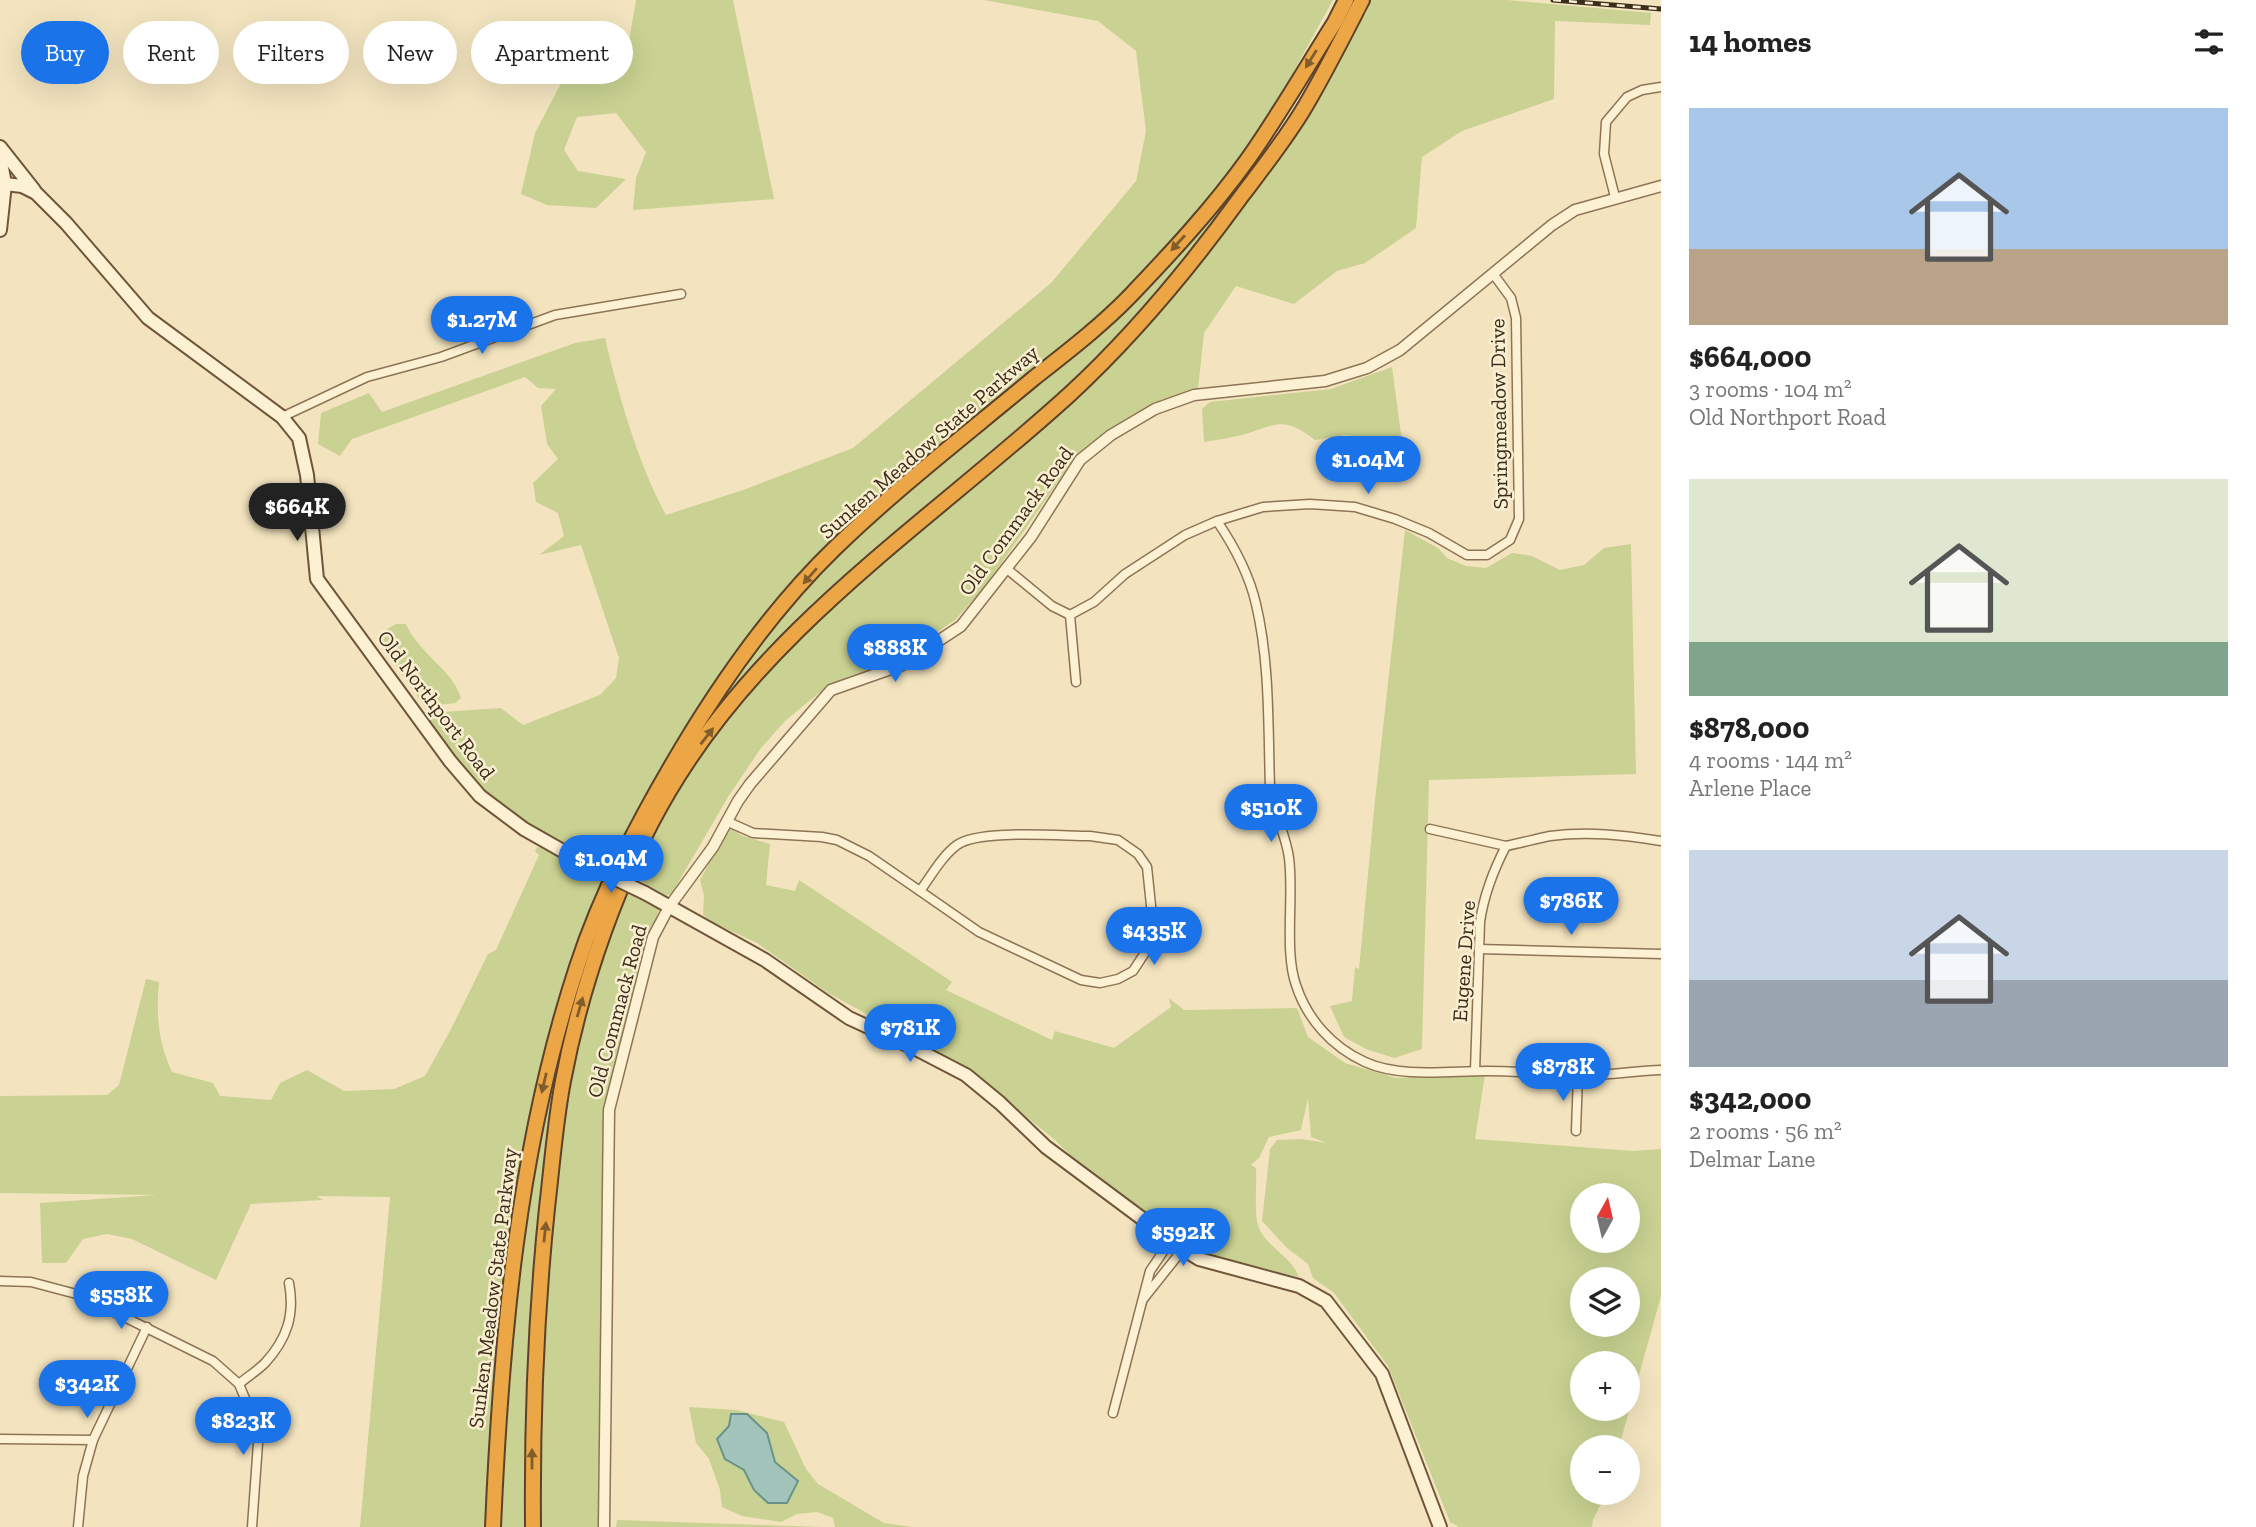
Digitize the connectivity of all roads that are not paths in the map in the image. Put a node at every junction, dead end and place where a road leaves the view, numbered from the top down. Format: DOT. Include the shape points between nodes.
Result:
graph roads {
  1 [pos="1344,0"];
  2 [pos="1362,0"];
  3 [pos="1661,87"];
  4 [pos="0,147"];
  5 [pos="0,157"];
  6 [pos="5,184"];
  7 [pos="1661,186"];
  8 [pos="36,193"];
  9 [pos="1615,198"];
  10 [pos="0,230"];
  11 [pos="1494,275"];
  12 [pos="681,295"];
  13 [pos="282,417"];
  14 [pos="1217,521"];
  15 [pos="1007,569"];
  16 [pos="1070,615"];
  17 [pos="1076,682"];
  18 [pos="726,821"];
  19 [pos="1430,829"];
  20 [pos="1661,841"];
  21 [pos="1506,846"];
  22 [pos="920,891"];
  23 [pos="669,907"];
  24 [pos="1479,949"];
  25 [pos="1661,954"];
  26 [pos="1661,1070"];
  27 [pos="1475,1071"];
  28 [pos="1578,1075"];
  29 [pos="1576,1131"];
  30 [pos="1171,1240"];
  31 [pos="1183,1249"];
  32 [pos="0,1280"];
  33 [pos="289,1283"];
  34 [pos="1142,1301"];
  35 [pos="147,1327"];
  36 [pos="239,1384"];
  37 [pos="1113,1413"];
  38 [pos="0,1439"];
  39 [pos="93,1440"];
  40 [pos="78,1527"];
  41 [pos="252,1527"];
  42 [pos="493,1527"];
  43 [pos="533,1527"];
  44 [pos="604,1527"];
  45 [pos="1440,1527"];
  1 -- 42 [label="highway, Sunken Meadow State Parkway, one-way" via="1335,22 1247,160 1195,225 1094,329 832,551 729,674 655,794 622,857 578,963 532,1138 498,1413"];
  43 -- 2 [label="highway, Sunken Meadow State Parkway, one-way" via="532,1420 539,1285 562,1083 599,942 669,791 736,699 807,621 1004,453 1132,334 1197,258 1304,109"];
  3 -- 9 [label="street" via="1628,97 1606,122 1604,154"];
  4 -- 8 [label="main road, Old Northport Road"];
  5 -- 6 [label="main road"];
  6 -- 8 [label="main road, Old Northport Road"];
  6 -- 10 [label="main road"];
  7 -- 9 [label="street, Old Commack Road"];
  8 -- 13 [label="main road, Old Northport Road" via="148,318"];
  9 -- 11 [label="street, Old Commack Road" via="1575,210"];
  11 -- 14 [label="street, Springmeadow Drive" via="1511,298 1516,318 1519,519 1510,540 1487,555 1467,555 1418,528 1355,506 1263,507"];
  11 -- 15 [label="street, Old Commack Road" via="1401,350 1367,368 1325,381 1194,395 1155,409 1111,435 1080,460"];
  12 -- 13 [label="street" via="555,315 441,357 367,377"];
  13 -- 23 [label="main road, Old Northport Road, bridge" via="299,438 307,475 317,579 450,761 480,796 524,829"];
  14 -- 16 [label="street, Springmeadow Drive" via="1150,556 1094,602"];
  14 -- 27 [label="street" via="1248,579 1263,642 1270,787 1289,861 1294,983 1320,1028 1343,1050 1366,1063 1419,1071"];
  15 -- 16 [label="street"];
  15 -- 18 [label="street, Old Commack Road" via="972,615 947,637 902,665 831,690 764,766"];
  16 -- 17 [label="street"];
  18 -- 22 [label="street" via="754,833 837,840"];
  18 -- 23 [label="street, Old Commack Road" via="713,847"];
  19 -- 21 [label="street"];
  20 -- 21 [label="street" via="1581,833"];
  21 -- 24 [label="street, Eugene Drive" via="1483,898"];
  22 -- 22 [label="street" via="979,932 1081,980 1100,983 1118,979 1133,971 1148,948 1151,893 1147,867 1118,840 968,839 950,851"];
  23 -- 30 [label="main road, Old Northport Road" via="765,960 849,1018 966,1075 1046,1147"];
  23 -- 44 [label="street, Old Commack Road" via="653,937 609,1110"];
  24 -- 25 [label="street"];
  24 -- 27 [label="street, Eugene Drive"];
  26 -- 28 [label="street"];
  27 -- 28 [label="street"];
  28 -- 29 [label="street"];
  30 -- 31 [label="main road, Old Northport Road"];
  30 -- 34 [label="street" via="1150,1270"];
  31 -- 34 [label="street"];
  31 -- 45 [label="main road, Old Northport Road" via="1199,1259 1299,1286 1326,1301 1382,1374"];
  32 -- 35 [label="street" via="58,1287"];
  33 -- 36 [label="street" via="291,1320 265,1363"];
  34 -- 37 [label="street"];
  35 -- 36 [label="street" via="213,1361"];
  35 -- 39 [label="street"];
  36 -- 41 [label="street" via="258,1443"];
  38 -- 39 [label="street"];
  39 -- 40 [label="street" via="83,1476"];
}
